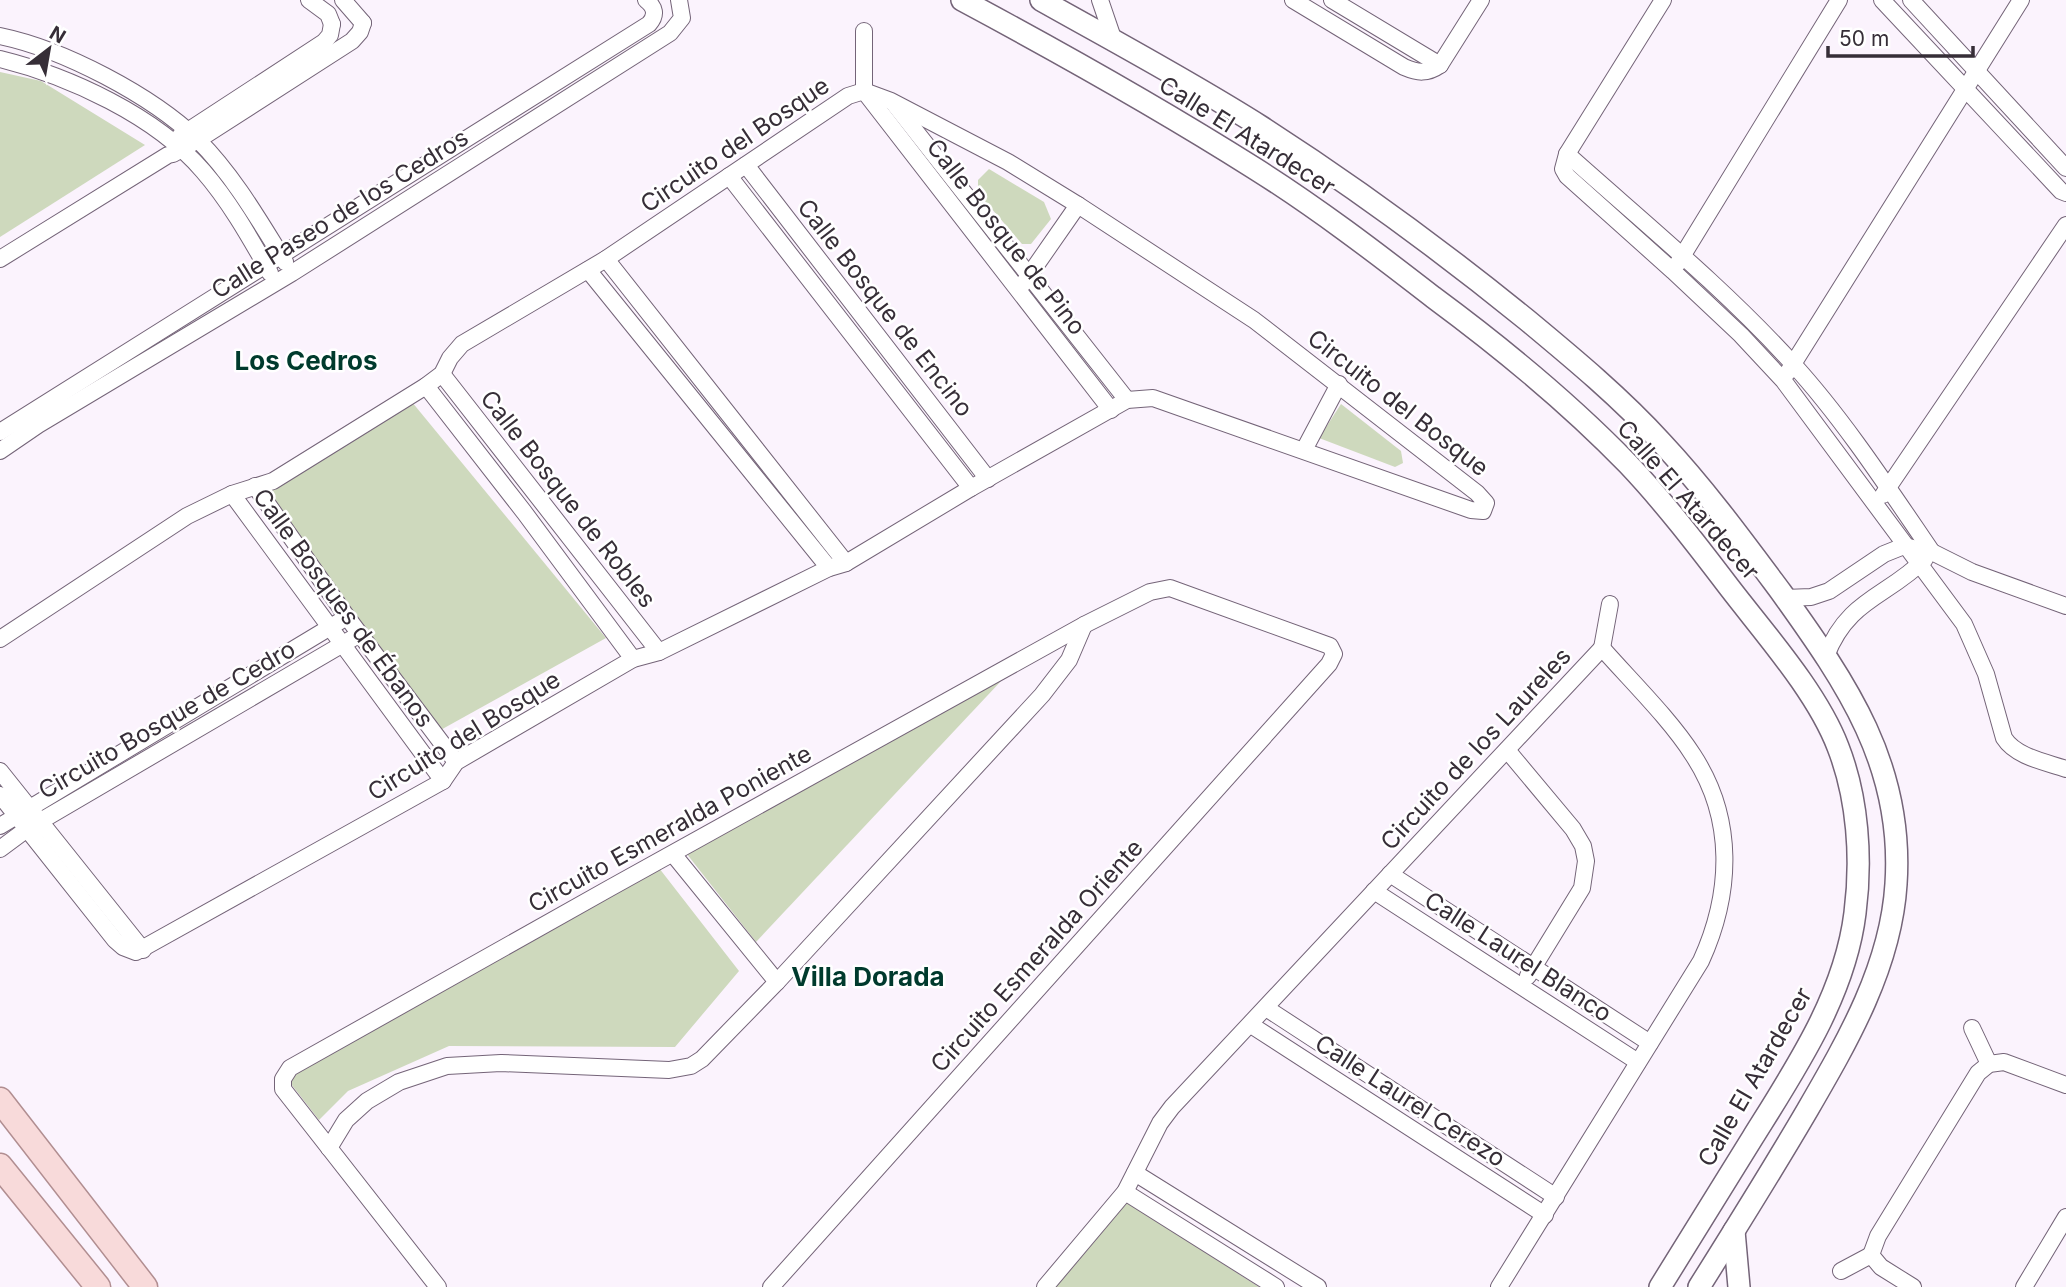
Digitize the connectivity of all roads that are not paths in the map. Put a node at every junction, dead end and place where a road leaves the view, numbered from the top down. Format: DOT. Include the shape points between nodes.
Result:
graph roads {
  1 [pos="309,0"];
  2 [pos="343,0"];
  3 [pos="962,0"];
  4 [pos="1041,0"];
  5 [pos="1100,0"];
  6 [pos="1293,0"];
  7 [pos="1332,0"];
  8 [pos="1481,0"];
  9 [pos="1663,0"];
  10 [pos="1839,0"];
  11 [pos="1882,0"];
  12 [pos="1911,0"];
  13 [pos="2021,0"];
  14 [pos="680,6"];
  15 [pos="650,7"];
  16 [pos="363,23"];
  17 [pos="332,24"];
  18 [pos="864,32"];
  19 [pos="2,36"];
  20 [pos="1114,41"];
  21 [pos="0,57"];
  22 [pos="1440,65"];
  23 [pos="1976,71"];
  24 [pos="96,72"];
  25 [pos="1096,73"];
  26 [pos="86,89"];
  27 [pos="1965,89"];
  28 [pos="864,91"];
  29 [pos="891,101"];
  30 [pos="192,135"];
  31 [pos="470,136"];
  32 [pos="174,149"];
  33 [pos="480,153"];
  34 [pos="1567,154"];
  35 [pos="746,165"];
  36 [pos="2066,168"];
  37 [pos="729,176"];
  38 [pos="2066,193"];
  39 [pos="1078,205"];
  40 [pos="2066,225"];
  41 [pos="1411,231"];
  42 [pos="281,255"];
  43 [pos="1682,256"];
  44 [pos="0,259"];
  45 [pos="606,259"];
  46 [pos="1387,261"];
  47 [pos="265,265"];
  48 [pos="588,270"];
  49 [pos="1673,271"];
  50 [pos="292,273"];
  51 [pos="1028,275"];
  52 [pos="276,283"];
  53 [pos="1018,291"];
  54 [pos="863,317"];
  55 [pos="848,329"];
  56 [pos="1793,364"];
  57 [pos="442,374"];
  58 [pos="1783,380"];
  59 [pos="1339,384"];
  60 [pos="425,386"];
  61 [pos="1127,400"];
  62 [pos="722,406"];
  63 [pos="1111,410"];
  64 [pos="707,417"];
  65 [pos="34,418"];
  66 [pos="0,432"];
  67 [pos="1304,450"];
  68 [pos="0,451"];
  69 [pos="988,480"];
  70 [pos="255,486"];
  71 [pos="971,488"];
  72 [pos="1888,489"];
  73 [pos="232,494"];
  74 [pos="542,501"];
  75 [pos="1876,506"];
  76 [pos="524,512"];
  77 [pos="1904,546"];
  78 [pos="1932,552"];
  79 [pos="846,564"];
  80 [pos="1918,565"];
  81 [pos="829,568"];
  82 [pos="1785,598"];
  83 [pos="1610,604"];
  84 [pos="2066,606"];
  85 [pos="347,617"];
  86 [pos="1084,625"];
  87 [pos="330,628"];
  88 [pos="360,634"];
  89 [pos="0,639"];
  90 [pos="341,645"];
  91 [pos="1602,648"];
  92 [pos="659,652"];
  93 [pos="1334,654"];
  94 [pos="1826,656"];
  95 [pos="633,659"];
  96 [pos="1796,675"];
  97 [pos="184,714"];
  98 [pos="196,730"];
  99 [pos="1507,750"];
  100 [pos="456,762"];
  101 [pos="2066,769"];
  102 [pos="0,771"];
  103 [pos="443,781"];
  104 [pos="0,795"];
  105 [pos="22,811"];
  106 [pos="34,825"];
  107 [pos="0,826"];
  108 [pos="0,849"];
  109 [pos="673,854"];
  110 [pos="1390,874"];
  111 [pos="1374,891"];
  112 [pos="1533,967"];
  113 [pos="777,982"];
  114 [pos="1521,986"];
  115 [pos="1266,1008"];
  116 [pos="1251,1025"];
  117 [pos="1972,1028"];
  118 [pos="1650,1043"];
  119 [pos="1638,1062"];
  120 [pos="1989,1064"];
  121 [pos="2066,1085"];
  122 [pos="0,1100"];
  123 [pos="1408,1101"];
  124 [pos="1397,1119"];
  125 [pos="328,1148"];
  126 [pos="0,1166"];
  127 [pos="1135,1173"];
  128 [pos="1125,1192"];
  129 [pos="1556,1197"];
  130 [pos="1545,1215"];
  131 [pos="2066,1217"];
  132 [pos="1734,1231"];
  133 [pos="1871,1255"];
  134 [pos="1284,1266"];
  135 [pos="1841,1271"];
  136 [pos="1274,1285"];
  137 [pos="99,1287"];
  138 [pos="145,1287"];
  139 [pos="438,1287"];
  140 [pos="771,1287"];
  141 [pos="1045,1287"];
  142 [pos="1318,1287"];
  143 [pos="1499,1287"];
  144 [pos="1660,1287"];
  145 [pos="1699,1287"];
  146 [pos="1739,1287"];
  147 [pos="1913,1287"];
  148 [pos="2024,1287"];
  1 -- 17 [label="street" via="328,14"];
  2 -- 16 [label="street"];
  3 -- 25 [label="street, Calle El Atardecer"];
  4 -- 20 [label="street, Calle El Atardecer"];
  5 -- 20 [label="street"];
  6 -- 22 [label="street" via="1413,71 1431,71"];
  7 -- 22 [label="street"];
  8 -- 22 [label="street"];
  9 -- 34 [label="street"];
  10 -- 43 [label="street"];
  11 -- 27 [label="street"];
  12 -- 23 [label="street"];
  13 -- 23 [label="street"];
  14 -- 15 [label="street"];
  14 -- 33 [label="street, Calle Paseo de los Cedros" via="682,18 670,33"];
  15 -- 31 [label="street, Calle Paseo de los Cedros" via="649,24"];
  16 -- 17 [label="street"];
  16 -- 30 [label="street" via="352,41"];
  17 -- 30 [label="street" via="324,43"];
  18 -- 28 [label="street"];
  19 -- 21 [label="street"];
  19 -- 24 [label="street"];
  20 -- 25 [label="street"];
  20 -- 41 [label="street, Calle El Atardecer" via="1260,127"];
  21 -- 26 [label="street"];
  23 -- 27 [label="street"];
  23 -- 36 [label="street"];
  24 -- 26 [label="street"];
  24 -- 30 [label="street"];
  25 -- 46 [label="street, Calle El Atardecer" via="1256,169"];
  26 -- 32 [label="street" via="132,114"];
  27 -- 38 [label="street"];
  27 -- 56 [label="street"];
  28 -- 29 [label="street, Circuito del Bosque"];
  28 -- 35 [label="street, Circuito del Bosque" via="848,96"];
  28 -- 53 [label="street, Calle Bosque de Pino"];
  29 -- 39 [label="street, Circuito del Bosque" via="1008,162"];
  29 -- 51 [label="street, Calle Bosque de Pino"];
  30 -- 32 [label="street"];
  30 -- 42 [label="street" via="237,188"];
  31 -- 33 [label="street"];
  31 -- 42 [label="street, Calle Paseo de los Cedros"];
  32 -- 44 [label="street"];
  32 -- 47 [label="street" via="202,169"];
  33 -- 50 [label="street, Calle Paseo de los Cedros"];
  34 -- 43 [label="street"];
  34 -- 49 [label="street" via="1563,169 1567,176"];
  35 -- 37 [label="street, Circuito del Bosque"];
  35 -- 54 [label="street, Calle Bosque de Encino"];
  37 -- 45 [label="street, Circuito del Bosque"];
  37 -- 55 [label="street, Calle Bosque de Encino"];
  39 -- 51 [label="street"];
  39 -- 59 [label="street, Circuito del Bosque" via="1254,320"];
  40 -- 72 [label="street"];
  41 -- 46 [label="street"];
  41 -- 82 [label="street, Calle El Atardecer" via="1499,297 1615,396 1698,484"];
  42 -- 47 [label="street, Calle Paseo de los Cedros"];
  42 -- 50 [label="street"];
  43 -- 49 [label="street"];
  43 -- 56 [label="street"];
  45 -- 48 [label="street, Circuito del Bosque"];
  45 -- 62 [label="street"];
  46 -- 96 [label="street, Calle El Atardecer" via="1536,377 1629,465"];
  47 -- 52 [label="street"];
  47 -- 65 [label="street, Calle Paseo de los Cedros"];
  48 -- 57 [label="street, Circuito del Bosque" via="462,344"];
  48 -- 64 [label="street"];
  49 -- 58 [label="street"];
  50 -- 52 [label="street, Calle Paseo de los Cedros"];
  51 -- 53 [label="street"];
  51 -- 61 [label="street, Calle Bosque de Pino"];
  52 -- 65 [label="street, Calle Paseo de los Cedros"];
  53 -- 63 [label="street, Calle Bosque de Pino"];
  54 -- 55 [label="street"];
  54 -- 69 [label="street, Calle Bosque de Encino"];
  55 -- 71 [label="street, Calle Bosque de Encino"];
  56 -- 58 [label="street"];
  56 -- 72 [label="street"];
  57 -- 60 [label="street, Circuito del Bosque"];
  57 -- 74 [label="street, Calle Bosque de Robles"];
  58 -- 75 [label="street"];
  59 -- 67 [label="street"];
  59 -- 67 [label="street, Circuito del Bosque" via="1477,492 1486,508 1471,510"];
  60 -- 70 [label="street, Circuito del Bosque" via="273,481"];
  60 -- 76 [label="street, Calle Bosque de Robles"];
  61 -- 63 [label="street, Circuito del Bosque"];
  61 -- 67 [label="street, Circuito del Bosque" via="1153,398"];
  62 -- 64 [label="street"];
  62 -- 79 [label="street"];
  63 -- 69 [label="street, Circuito del Bosque"];
  64 -- 81 [label="street"];
  65 -- 66 [label="street, Calle Paseo de los Cedros"];
  65 -- 68 [label="street, Calle Paseo de los Cedros"];
  69 -- 71 [label="street, Circuito del Bosque"];
  70 -- 73 [label="street, Circuito del Bosque"];
  70 -- 85 [label="street, Calle Bosques de Ébanos"];
  71 -- 79 [label="street, Circuito del Bosque"];
  72 -- 75 [label="street"];
  72 -- 78 [label="street"];
  73 -- 87 [label="street, Calle Bosques de Ébanos"];
  73 -- 89 [label="street, Circuito del Bosque" via="187,516"];
  74 -- 76 [label="street"];
  74 -- 92 [label="street, Calle Bosque de Robles"];
  75 -- 77 [label="street"];
  76 -- 95 [label="street, Calle Bosque de Robles"];
  77 -- 78 [label="street"];
  77 -- 80 [label="street"];
  77 -- 82 [label="street" via="1829,591"];
  78 -- 80 [label="street"];
  78 -- 84 [label="street" via="1972,572"];
  79 -- 81 [label="street, Circuito del Bosque"];
  80 -- 94 [label="street" via="1860,606 1834,636"];
  80 -- 101 [label="street" via="1964,624 2008,744"];
  81 -- 92 [label="street, Circuito del Bosque"];
  82 -- 94 [label="street, Calle El Atardecer"];
  83 -- 91 [label="street"];
  85 -- 87 [label="street, Circuito Bosque de Cedro"];
  85 -- 88 [label="street, Calle Bosques de Ébanos"];
  86 -- 93 [label="street, Circuito Esmeralda Poniente" via="1150,592 1170,588 1330,646"];
  86 -- 109 [label="street, Circuito Esmeralda Poniente"];
  86 -- 113 [label="street" via="1069,660 1042,695"];
  87 -- 90 [label="street, Calle Bosques de Ébanos"];
  87 -- 97 [label="street, Circuito Bosque de Cedro"];
  88 -- 90 [label="street, Circuito Bosque de Cedro"];
  88 -- 100 [label="street, Calle Bosques de Ébanos"];
  90 -- 98 [label="street, Circuito Bosque de Cedro"];
  90 -- 103 [label="street, Calle Bosques de Ébanos"];
  91 -- 99 [label="street, Circuito de los Laureles"];
  91 -- 118 [label="street, Circuito de los Laureles" via="1693,755 1713,795 1724,837 1725,884 1717,924 1702,961"];
  92 -- 95 [label="street, Circuito del Bosque"];
  93 -- 140 [label="street, Circuito Esmeralda Oriente"];
  94 -- 96 [label="street"];
  94 -- 132 [label="street, Calle El Atardecer" via="1861,714 1883,769 1896,846 1891,920 1872,988 1848,1039"];
  95 -- 100 [label="street, Circuito del Bosque"];
  96 -- 144 [label="street, Calle El Atardecer" via="1838,745 1850,783 1858,858 1849,947 1836,988 1783,1088"];
  97 -- 98 [label="street"];
  97 -- 105 [label="street, Circuito Bosque de Cedro"];
  98 -- 106 [label="street, Circuito Bosque de Cedro"];
  99 -- 110 [label="street, Circuito de los Laureles"];
  99 -- 112 [label="street" via="1573,828 1586,861 1582,888"];
  100 -- 103 [label="street, Circuito del Bosque"];
  102 -- 105 [label="street, Circuito del Bosque"];
  103 -- 106 [label="street, Circuito del Bosque" via="136,952 116,940"];
  104 -- 105 [label="street, Circuito del Bosque"];
  105 -- 106 [label="street, Circuito del Bosque"];
  105 -- 107 [label="street, Circuito Bosque de Cedro"];
  106 -- 108 [label="street, Circuito Bosque de Cedro"];
  109 -- 113 [label="street"];
  109 -- 125 [label="street, Circuito Esmeralda Poniente" via="290,1069 283,1079 284,1089"];
  110 -- 111 [label="street, Circuito de los Laureles"];
  110 -- 112 [label="street, Calle Laurel Blanco"];
  111 -- 114 [label="street, Calle Laurel Blanco"];
  111 -- 115 [label="street, Circuito de los Laureles"];
  112 -- 114 [label="street"];
  112 -- 118 [label="street, Calle Laurel Blanco"];
  113 -- 125 [label="street" via="711,1052 691,1066 669,1070 501,1063 447,1066 399,1082 367,1101 346,1120"];
  114 -- 119 [label="street, Calle Laurel Blanco"];
  115 -- 116 [label="street, Circuito de los Laureles"];
  115 -- 123 [label="street, Calle Laurel Cerezo"];
  116 -- 124 [label="street, Calle Laurel Cerezo"];
  116 -- 127 [label="street, Circuito de los Laureles" via="1172,1107"];
  117 -- 120 [label="street"];
  118 -- 119 [label="street, Circuito de los Laureles"];
  119 -- 129 [label="street, Circuito de los Laureles"];
  120 -- 121 [label="street" via="2004,1062"];
  120 -- 133 [label="street" via="1970,1085 1878,1236"];
  122 -- 138 [label="main road"];
  123 -- 124 [label="street"];
  123 -- 129 [label="street, Calle Laurel Cerezo"];
  124 -- 130 [label="street, Calle Laurel Cerezo"];
  125 -- 139 [label="street"];
  126 -- 137 [label="main road"];
  127 -- 128 [label="street, Circuito de los Laureles"];
  127 -- 134 [label="street"];
  128 -- 136 [label="street"];
  128 -- 141 [label="street, Circuito de los Laureles"];
  129 -- 130 [label="street, Circuito de los Laureles"];
  130 -- 143 [label="street, Circuito de los Laureles"];
  131 -- 148 [label="street"];
  132 -- 145 [label="street, Calle El Atardecer"];
  132 -- 146 [label="street"];
  133 -- 135 [label="street"];
  133 -- 147 [label="street"];
  134 -- 136 [label="street"];
  134 -- 142 [label="street"];
}
